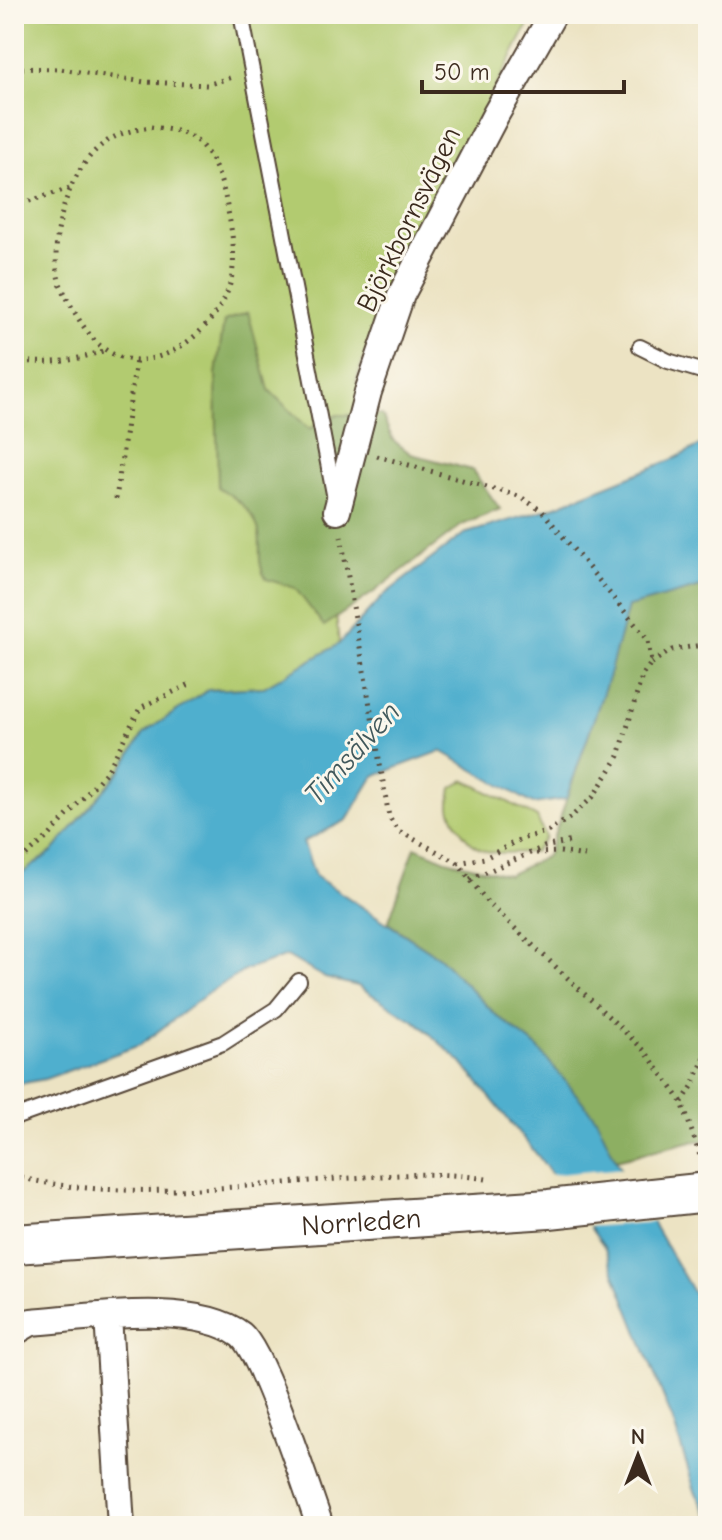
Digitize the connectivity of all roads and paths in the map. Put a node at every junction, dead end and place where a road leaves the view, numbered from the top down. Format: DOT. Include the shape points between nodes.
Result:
graph roads {
  1 [pos="241,14"];
  2 [pos="553,14"];
  3 [pos="14,68"];
  4 [pos="252,71"];
  5 [pos="71,188"];
  6 [pos="14,206"];
  7 [pos="640,347"];
  8 [pos="106,350"];
  9 [pos="14,360"];
  10 [pos="136,360"];
  11 [pos="708,373"];
  12 [pos="353,450"];
  13 [pos="116,499"];
  14 [pos="337,511"];
  15 [pos="708,644"];
  16 [pos="651,663"];
  17 [pos="190,684"];
  18 [pos="572,841"];
  19 [pos="535,853"];
  20 [pos="585,856"];
  21 [pos="458,863"];
  22 [pos="14,866"];
  23 [pos="470,879"];
  24 [pos="299,981"];
  25 [pos="708,1049"];
  26 [pos="682,1102"];
  27 [pos="14,1118"];
  28 [pos="14,1176"];
  29 [pos="705,1176"];
  30 [pos="495,1180"];
  31 [pos="14,1244"];
  32 [pos="108,1316"];
  33 [pos="14,1332"];
  34 [pos="121,1526"];
  35 [pos="320,1526"];
  1 -- 4 [label="lane"];
  2 -- 12 [label="street, Björkbornsvägen" via="401,295"];
  3 -- 4 [label="path" via="207,85"];
  4 -- 14 [label="lane"];
  5 -- 6 [label="path"];
  5 -- 8 [label="path" via="61,211 58,279 72,308"];
  5 -- 10 [label="path" via="83,163 103,143 151,127 194,138 212,160 224,191 234,237 231,281 213,317 194,339 161,356"];
  7 -- 11 [label="lane"];
  8 -- 9 [label="path" via="47,364"];
  8 -- 10 [label="path"];
  10 -- 13 [label="path"];
  12 -- 14 [label="street, Björkbornsvägen"];
  12 -- 16 [label="path" via="483,484 519,496 542,511 648,640"];
  14 -- 21 [label="path" via="384,804 397,830"];
  15 -- 16 [label="path" via="672,650"];
  16 -- 21 [label="path" via="642,676 619,756 593,797 549,831 485,858"];
  17 -- 22 [label="path" via="140,708 108,770 50,835"];
  18 -- 19 [label="path"];
  19 -- 20 [label="path"];
  19 -- 23 [label="path"];
  21 -- 23 [label="path"];
  23 -- 26 [label="path" via="487,902 645,1051"];
  24 -- 27 [label="lane" via="276,1009 223,1043"];
  25 -- 26 [label="path"];
  26 -- 29 [label="path"];
  28 -- 30 [label="path" via="101,1189 433,1174"];
  29 -- 31 [label="street, Norrleden" via="651,1199"];
  32 -- 33 [label="street" via="31,1322"];
  32 -- 34 [label="street"];
  32 -- 35 [label="street" via="170,1314 211,1320 242,1336 278,1410"];
}
